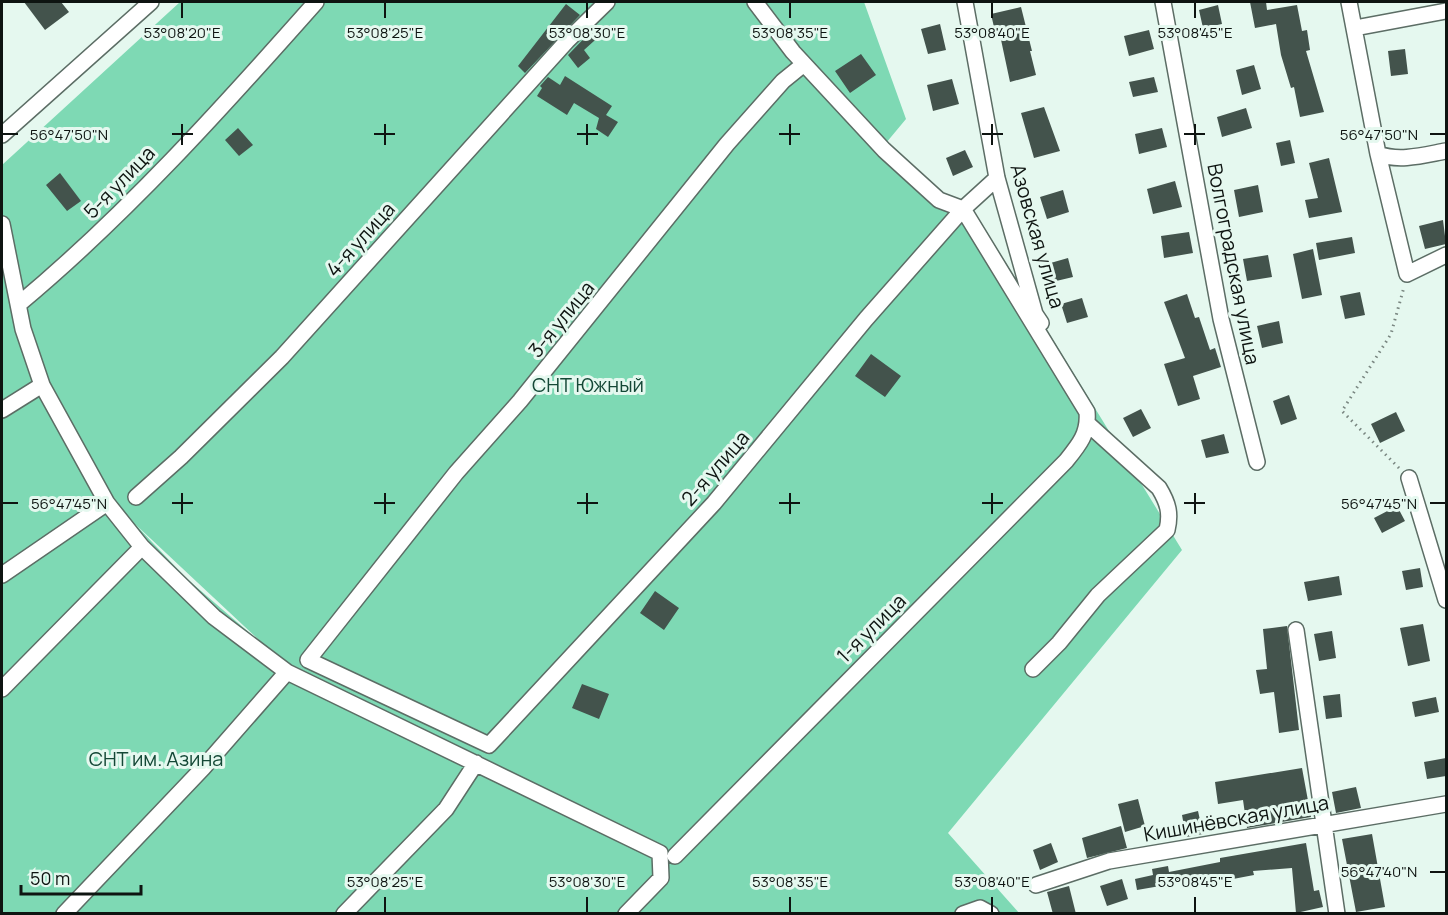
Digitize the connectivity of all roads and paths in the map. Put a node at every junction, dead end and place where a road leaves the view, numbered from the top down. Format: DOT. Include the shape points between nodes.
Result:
graph roads {
  1 [pos="151,2"];
  2 [pos="316,2"];
  3 [pos="608,2"];
  4 [pos="755,2"];
  5 [pos="965,2"];
  6 [pos="1163,2"];
  7 [pos="1349,2"];
  8 [pos="1446,11"];
  9 [pos="1355,28"];
  10 [pos="804,63"];
  11 [pos="2,135"];
  12 [pos="1446,151"];
  13 [pos="1378,154"];
  14 [pos="997,178"];
  15 [pos="963,209"];
  16 [pos="2,224"];
  17 [pos="1446,255"];
  18 [pos="1407,274"];
  19 [pos="19,304"];
  20 [pos="42,385"];
  21 [pos="1088,399"];
  22 [pos="2,410"];
  23 [pos="1088,424"];
  24 [pos="1257,462"];
  25 [pos="1409,478"];
  26 [pos="136,497"];
  27 [pos="106,503"];
  28 [pos="142,547"];
  29 [pos="2,575"];
  30 [pos="1446,600"];
  31 [pos="1296,630"];
  32 [pos="1033,669"];
  33 [pos="287,672"];
  34 [pos="2,689"];
  35 [pos="489,745"];
  36 [pos="476,763"];
  37 [pos="1446,804"];
  38 [pos="1323,825"];
  39 [pos="675,856"];
  40 [pos="1036,885"];
  41 [pos="64,914"];
  42 [pos="344,914"];
  43 [pos="626,914"];
  44 [pos="963,914"];
  45 [pos="991,914"];
  46 [pos="1337,914"];
  1 -- 11 [label="street"];
  2 -- 19 [label="street, 5-я улица" via="104,228"];
  3 -- 26 [label="street, 4-я улица" via="567,42 282,357"];
  4 -- 10 [label="street"];
  5 -- 14 [label="street, Азовская улица"];
  6 -- 24 [label="street, Волгоградская улица" via="1221,319"];
  7 -- 9 [label="street"];
  8 -- 9 [label="street"];
  9 -- 13 [label="street"];
  10 -- 15 [label="street" via="884,150 939,200"];
  10 -- 35 [label="street, 3-я улица" via="727,144 520,401 456,472 308,660"];
  12 -- 13 [label="street" via="1413,157"];
  13 -- 18 [label="street"];
  14 -- 15 [label="street, 2-я улица"];
  14 -- 21 [label="street, Азовская улица" via="1035,314"];
  15 -- 23 [label="street" via="1087,412"];
  15 -- 35 [label="street, 2-я улица" via="714,503"];
  16 -- 19 [label="street"];
  17 -- 18 [label="street"];
  18 -- 25 [label="path" via="1391,334 1342,411"];
  19 -- 20 [label="street"];
  20 -- 22 [label="street"];
  20 -- 27 [label="street"];
  23 -- 32 [label="street" via="1159,488 1170,515 1167,530 1098,595"];
  23 -- 39 [label="street, 1-я улица" via="1082,441 1066,461"];
  25 -- 30 [label="street"];
  27 -- 28 [label="street"];
  27 -- 29 [label="street"];
  28 -- 33 [label="street" via="214,617"];
  28 -- 34 [label="street"];
  31 -- 38 [label="street"];
  33 -- 36 [label="street"];
  33 -- 41 [label="street" via="203,768"];
  36 -- 42 [label="street" via="446,809"];
  36 -- 43 [label="street" via="660,854 661,878"];
  37 -- 38 [label="street, Кишинёвская улица"];
  38 -- 40 [label="street, Кишинёвская улица" via="1109,861"];
  38 -- 46 [label="street"];
  44 -- 45 [label="street" via="980,908"];
}
